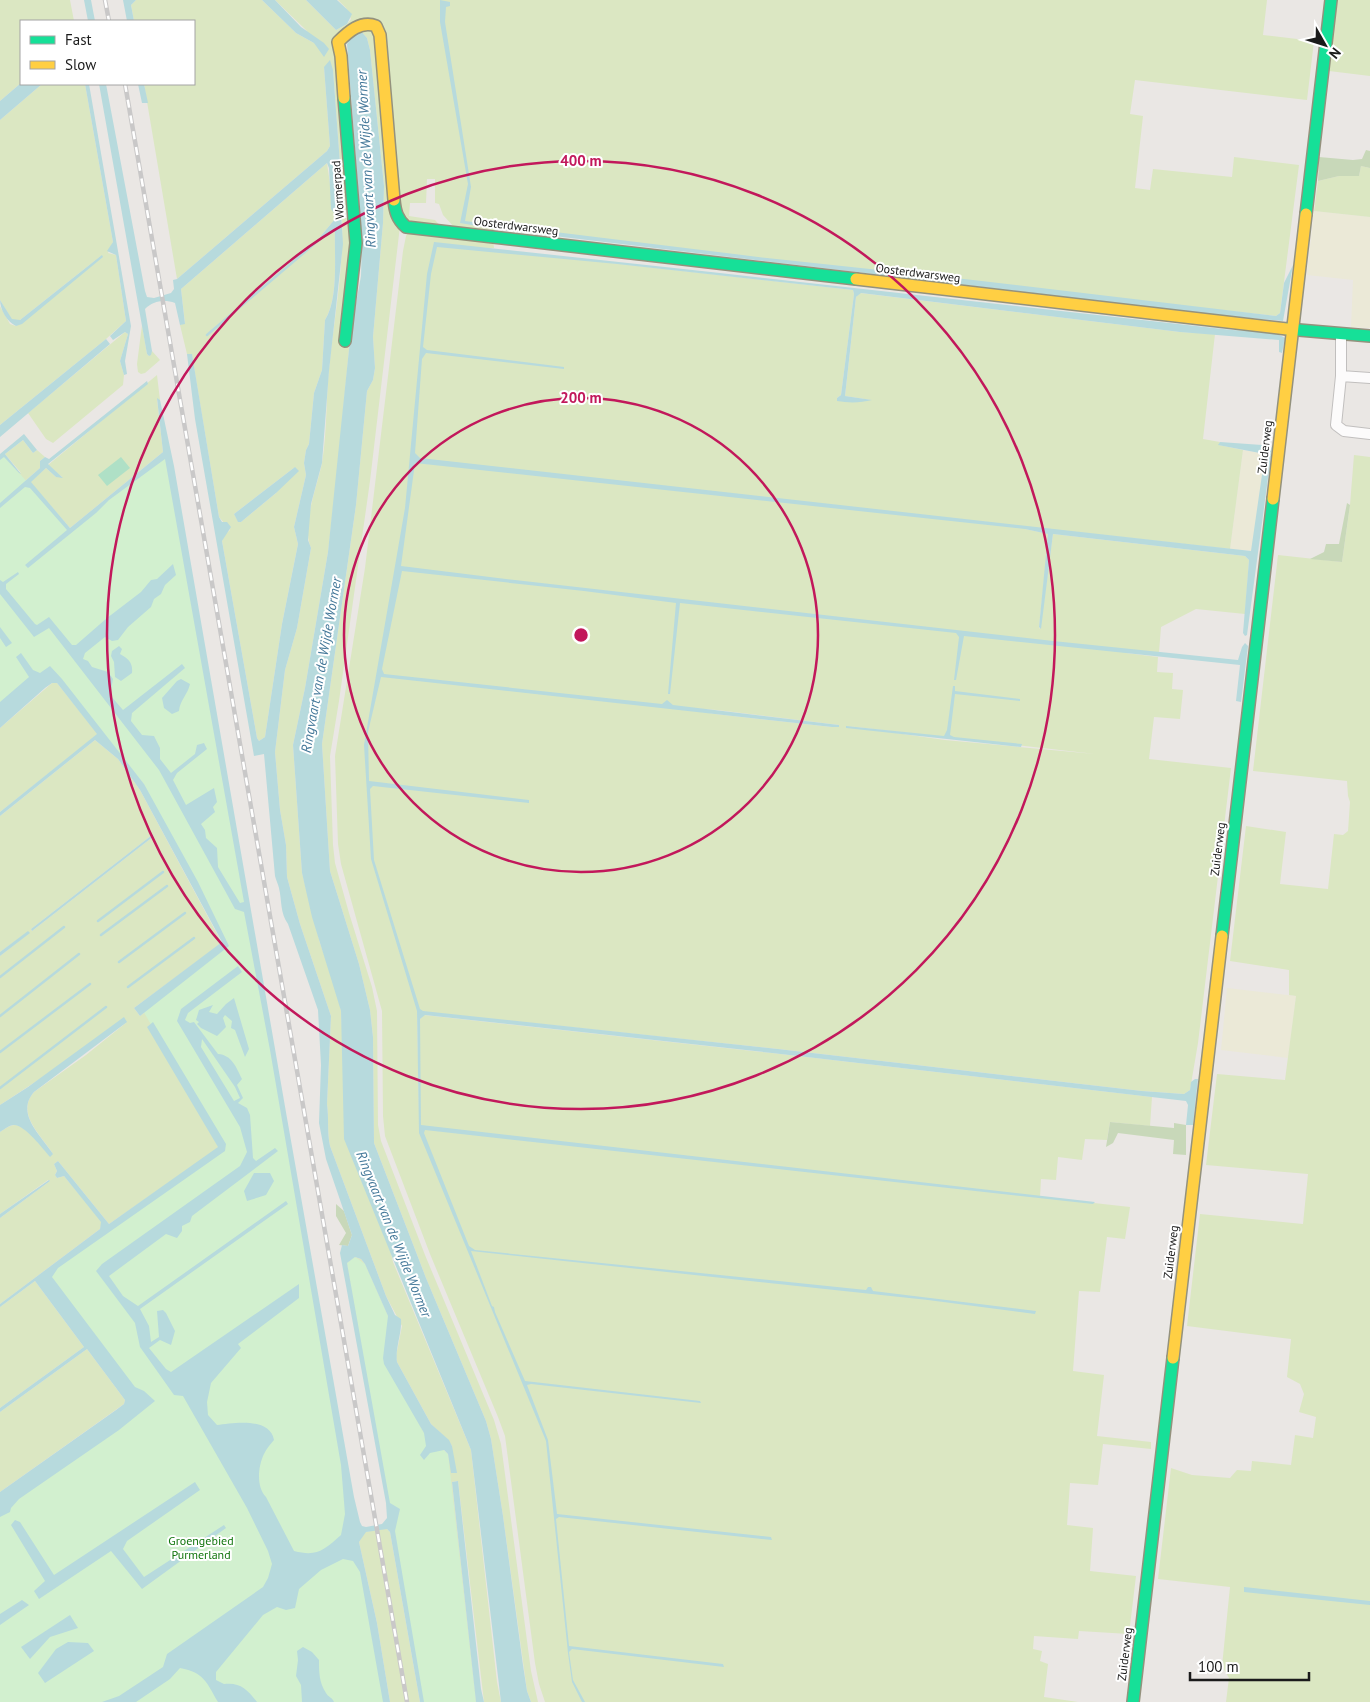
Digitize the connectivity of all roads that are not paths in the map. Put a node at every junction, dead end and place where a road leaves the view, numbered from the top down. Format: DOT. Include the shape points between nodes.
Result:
graph roads {
  1 [pos="1331,0"];
  2 [pos="342,38"];
  3 [pos="1292,330"];
  4 [pos="1341,334"];
  5 [pos="1370,336"];
  6 [pos="345,341"];
  7 [pos="1341,376"];
  8 [pos="1370,378"];
  9 [pos="1370,434"];
  10 [pos="1133,1702"];
  1 -- 3 [label="street, Zuiderweg"];
  2 -- 3 [label="street, Oosterdwarsweg" via="369,23 379,30 395,211 406,226"];
  2 -- 6 [label="street, Wormerpad" via="338,42 356,243"];
  3 -- 4 [label="street, Oosterdwarsweg"];
  3 -- 10 [label="street, Zuiderweg"];
  4 -- 5 [label="street, Oosterdwarsweg"];
  4 -- 7 [label="street"];
  7 -- 8 [label="street"];
  7 -- 9 [label="street" via="1336,425 1344,431"];
}
